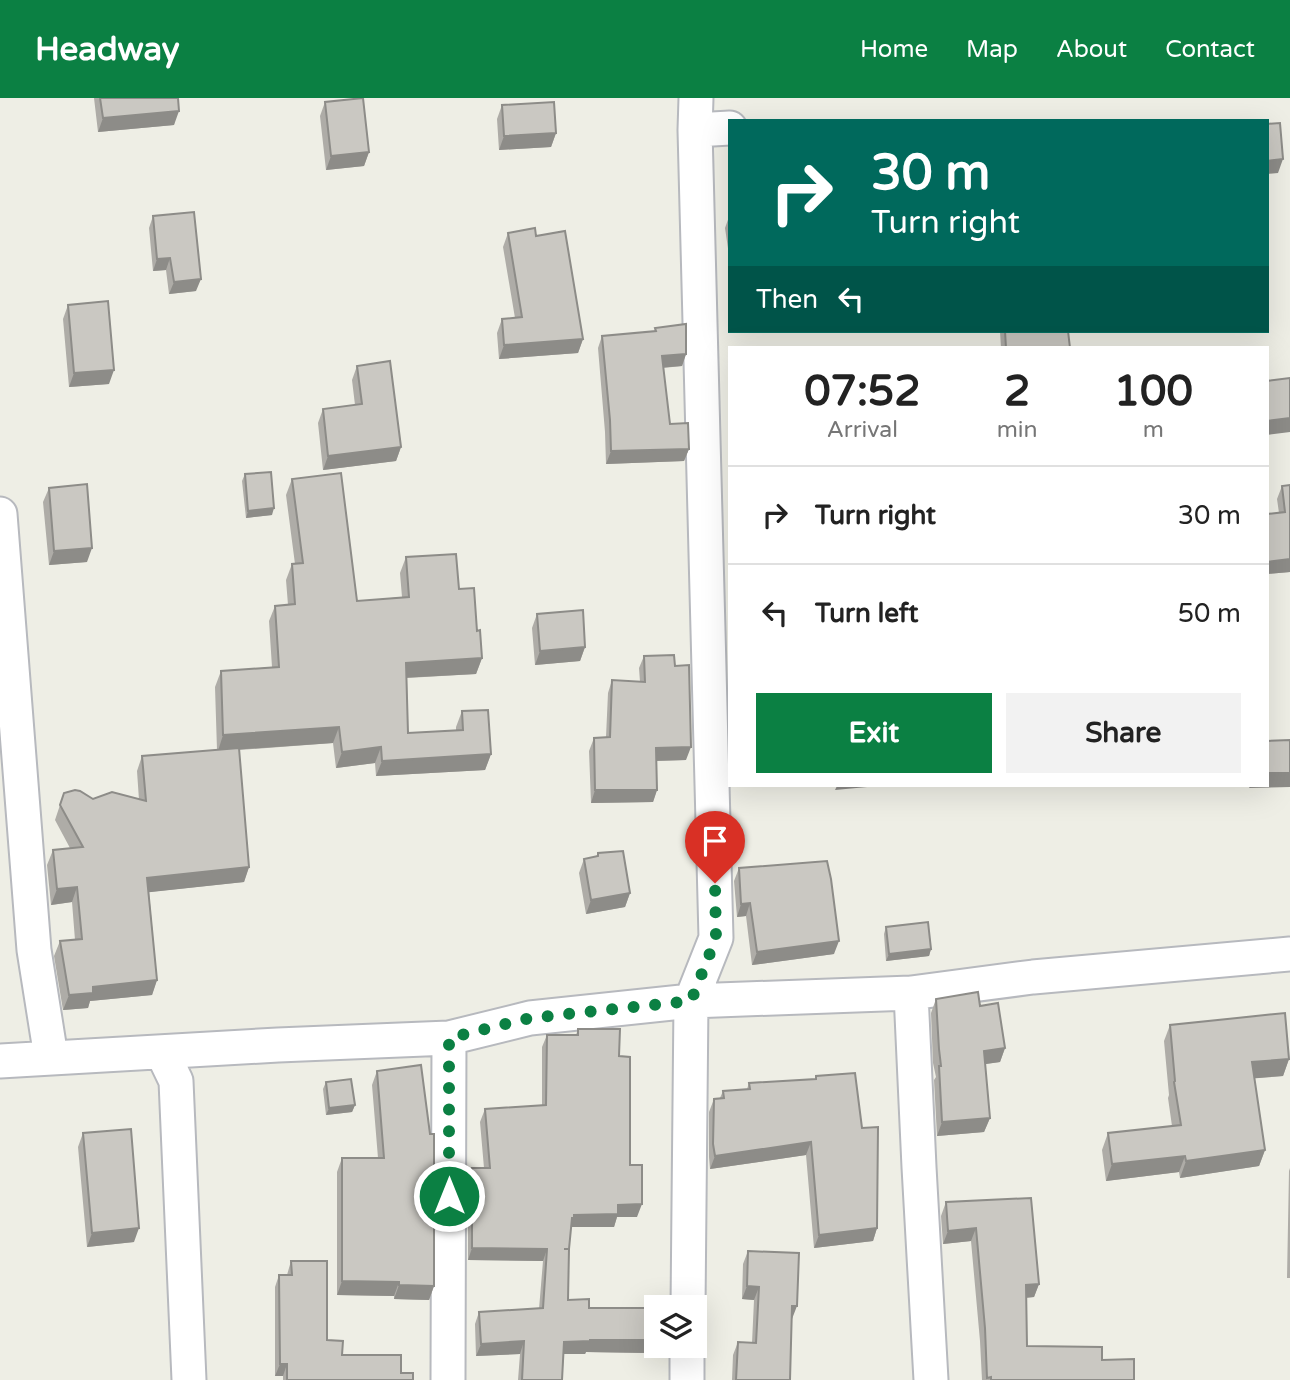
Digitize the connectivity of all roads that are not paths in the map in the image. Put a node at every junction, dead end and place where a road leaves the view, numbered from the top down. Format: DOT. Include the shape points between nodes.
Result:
graph roads {
  1 [pos="696,114"];
  2 [pos="728,127"];
  3 [pos="0,514"];
  4 [pos="1290,954"];
  5 [pos="911,993"];
  6 [pos="691,1001"];
  7 [pos="449,1038"];
  8 [pos="162,1052"];
  9 [pos="51,1058"];
  10 [pos="0,1061"];
  11 [pos="688,1295"];
  12 [pos="687,1358"];
  13 [pos="189,1380"];
  14 [pos="449,1380"];
  15 [pos="687,1380"];
  16 [pos="931,1380"];
  1 -- 2 [label="street"];
  1 -- 6 [label="street" via="716,938"];
  3 -- 9 [label="street" via="34,950"];
  4 -- 5 [label="street"];
  5 -- 6 [label="street"];
  5 -- 16 [label="street"];
  6 -- 7 [label="street" via="530,1018"];
  6 -- 11 [label="street"];
  7 -- 8 [label="street"];
  7 -- 14 [label="street"];
  8 -- 9 [label="street"];
  8 -- 13 [label="street" via="176,1080"];
  9 -- 10 [label="street"];
  12 -- 15 [label="street"];
}
